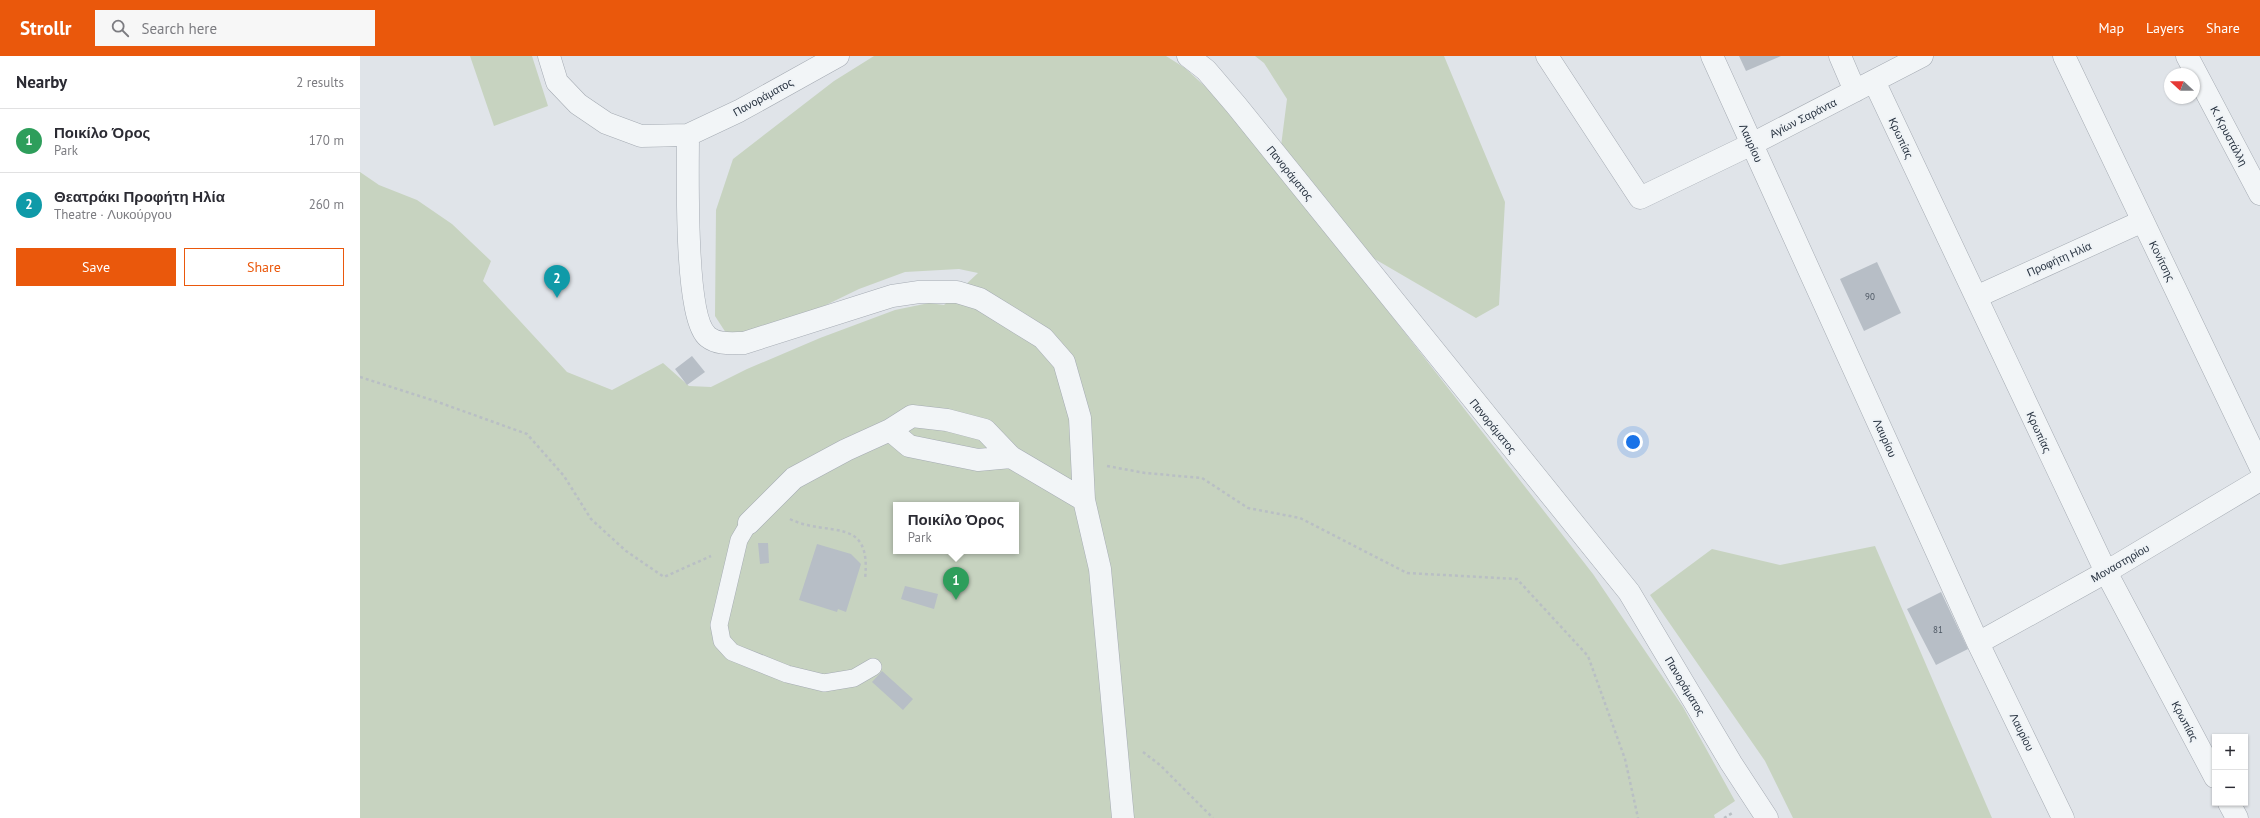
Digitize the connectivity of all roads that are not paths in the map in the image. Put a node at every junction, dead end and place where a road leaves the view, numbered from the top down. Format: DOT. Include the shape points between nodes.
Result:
graph roads {
  1 [pos="548,56"];
  2 [pos="838,56"];
  3 [pos="1188,56"];
  4 [pos="1547,56"];
  5 [pos="1712,56"];
  6 [pos="1840,56"];
  7 [pos="1922,56"];
  8 [pos="2064,56"];
  9 [pos="2187,56"];
  10 [pos="1874,81"];
  11 [pos="1855,91"];
  12 [pos="688,135"];
  13 [pos="1752,144"];
  14 [pos="2260,194"];
  15 [pos="2143,221"];
  16 [pos="1976,297"];
  17 [pos="890,430"];
  18 [pos="1011,457"];
  19 [pos="2260,466"];
  20 [pos="2260,480"];
  21 [pos="1084,500"];
  22 [pos="744,531"];
  23 [pos="2106,572"];
  24 [pos="1978,643"];
  25 [pos="873,667"];
  26 [pos="2212,771"];
  27 [pos="2231,806"];
  28 [pos="1123,818"];
  29 [pos="1767,818"];
  30 [pos="2063,818"];
  31 [pos="2237,818"];
  1 -- 12 [label="street" via="557,82 578,104 606,123 641,136"];
  2 -- 12 [label="street, Πανοράματος" via="739,111"];
  3 -- 29 [label="street, Πανοράματος" via="1206,70 1236,105 1408,322 1629,592 1731,763"];
  4 -- 13 [label="street, Αγίων Σαράντα" via="1640,198"];
  5 -- 13 [label="street, Λαυρίου"];
  6 -- 11 [label="street"];
  7 -- 10 [label="street, Αγίων Σαράντα"];
  8 -- 15 [label="street, Κονίτσης"];
  9 -- 14 [label="street, Κ. Κρυστάλλη"];
  10 -- 11 [label="street, Αγίων Σαράντα"];
  10 -- 16 [label="street, Κρωπίας"];
  11 -- 13 [label="street, Αγίων Σαράντα"];
  12 -- 21 [label="street" via="689,250 697,315 707,337 719,343 744,343 892,296 919,292 957,292 980,299 1043,338 1064,362 1080,418"];
  13 -- 24 [label="street, Λαυρίου"];
  15 -- 16 [label="street, Προφήτη Ηλία"];
  15 -- 19 [label="street, Κονίτσης"];
  16 -- 23 [label="street, Κρωπίας"];
  17 -- 18 [label="street" via="909,446 978,460"];
  17 -- 18 [label="street" via="912,416 947,420 985,430"];
  17 -- 22 [label="street" via="794,478"];
  18 -- 21 [label="street"];
  20 -- 23 [label="street, Μοναστηρίου"];
  21 -- 28 [label="street" via="1100,568"];
  22 -- 25 [label="lane" via="719,625 722,640 732,652 787,674 824,684 854,678"];
  23 -- 24 [label="street, Μοναστηρίου"];
  23 -- 26 [label="street, Κρωπίας"];
  24 -- 30 [label="street, Λαυρίου"];
  27 -- 31 [label="street"];
}
